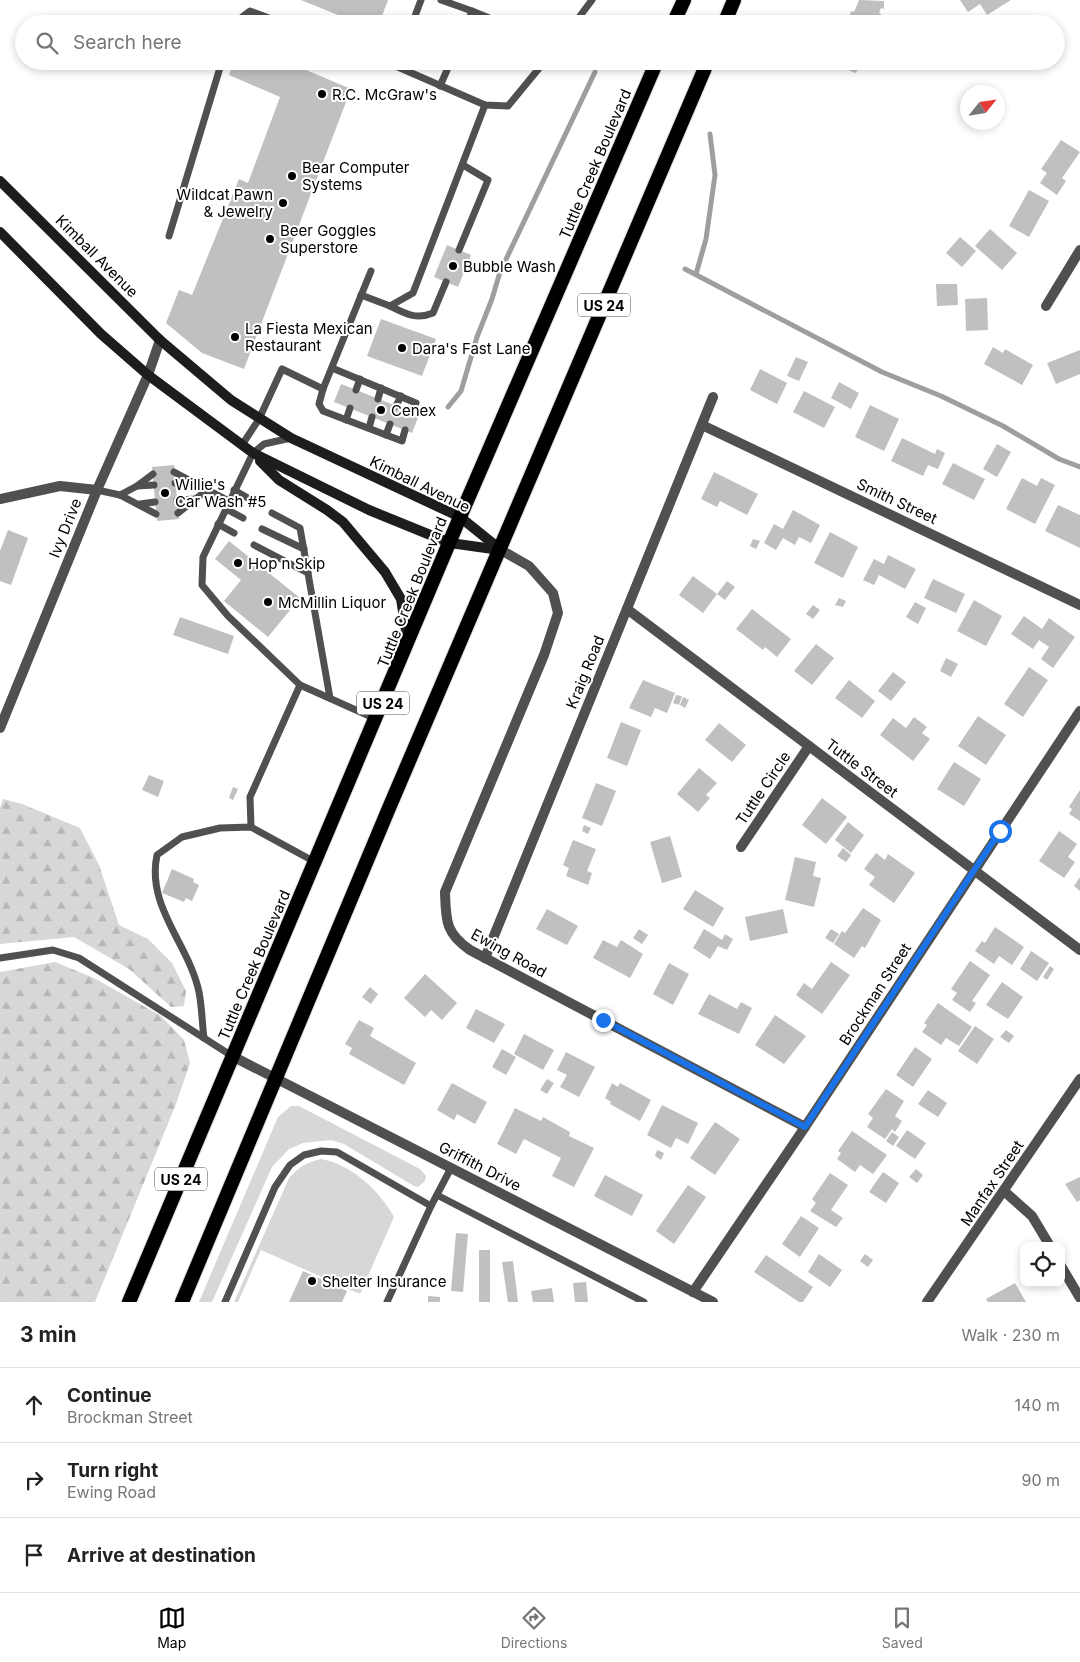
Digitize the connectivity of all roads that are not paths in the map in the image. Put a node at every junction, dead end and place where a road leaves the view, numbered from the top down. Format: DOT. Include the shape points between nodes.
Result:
graph roads {
  1 [pos="421,0"];
  2 [pos="441,0"];
  3 [pos="592,0"];
  4 [pos="684,0"];
  5 [pos="734,0"];
  6 [pos="472,11"];
  7 [pos="245,15"];
  8 [pos="260,15"];
  9 [pos="415,15"];
  10 [pos="470,15"];
  11 [pos="482,15"];
  12 [pos="581,15"];
  13 [pos="678,15"];
  14 [pos="728,15"];
  15 [pos="219,70"];
  16 [pos="409,70"];
  17 [pos="447,70"];
  18 [pos="538,70"];
  19 [pos="653,70"];
  20 [pos="704,70"];
  21 [pos="440,86"];
  22 [pos="485,105"];
  23 [pos="463,165"];
  24 [pos="0,180"];
  25 [pos="0,232"];
  26 [pos="168,236"];
  27 [pos="459,250"];
  28 [pos="1080,250"];
  29 [pos="371,271"];
  30 [pos="446,282"];
  31 [pos="362,295"];
  32 [pos="390,306"];
  33 [pos="1046,306"];
  34 [pos="160,340"];
  35 [pos="332,368"];
  36 [pos="148,375"];
  37 [pos="360,379"];
  38 [pos="323,388"];
  39 [pos="381,388"];
  40 [pos="356,390"];
  41 [pos="401,396"];
  42 [pos="713,397"];
  43 [pos="378,399"];
  44 [pos="396,406"];
  45 [pos="350,408"];
  46 [pos="412,412"];
  47 [pos="372,417"];
  48 [pos="259,419"];
  49 [pos="346,420"];
  50 [pos="390,424"];
  51 [pos="702,425"];
  52 [pos="369,428"];
  53 [pos="405,430"];
  54 [pos="386,435"];
  55 [pos="291,438"];
  56 [pos="242,445"];
  57 [pos="252,453"];
  58 [pos="174,472"];
  59 [pos="153,474"];
  60 [pos="176,483"];
  61 [pos="195,483"];
  62 [pos="154,485"];
  63 [pos="137,486"];
  64 [pos="96,490"];
  65 [pos="207,490"];
  66 [pos="234,490"];
  67 [pos="120,495"];
  68 [pos="0,498"];
  69 [pos="197,499"];
  70 [pos="177,500"];
  71 [pos="229,501"];
  72 [pos="253,501"];
  73 [pos="155,502"];
  74 [pos="140,504"];
  75 [pos="226,509"];
  76 [pos="178,513"];
  77 [pos="272,513"];
  78 [pos="156,514"];
  79 [pos="460,517"];
  80 [pos="243,518"];
  81 [pos="218,524"];
  82 [pos="262,529"];
  83 [pos="234,534"];
  84 [pos="450,543"];
  85 [pos="254,545"];
  86 [pos="304,549"];
  87 [pos="501,550"];
  88 [pos="308,574"];
  89 [pos="1080,605"];
  90 [pos="627,609"];
  91 [pos="404,653"];
  92 [pos="300,685"];
  93 [pos="330,698"];
  94 [pos="1080,711"];
  95 [pos="376,719"];
  96 [pos="0,728"];
  97 [pos="809,746"];
  98 [pos="251,828"];
  99 [pos="741,847"];
  100 [pos="316,862"];
  101 [pos="973,871"];
  102 [pos="1080,950"];
  103 [pos="0,958"];
  104 [pos="485,958"];
  105 [pos="204,1038"];
  106 [pos="232,1056"];
  107 [pos="276,1078"];
  108 [pos="1080,1079"];
  109 [pos="805,1127"];
  110 [pos="452,1168"];
  111 [pos="1004,1191"];
  112 [pos="437,1195"];
  113 [pos="431,1206"];
  114 [pos="1048,1242"];
  115 [pos="1065,1273"];
  116 [pos="693,1292"];
  117 [pos="1080,1298"];
  118 [pos="129,1302"];
  119 [pos="182,1302"];
  120 [pos="225,1302"];
  121 [pos="387,1302"];
  122 [pos="644,1302"];
  123 [pos="713,1302"];
  124 [pos="927,1302"];
  1 -- 9 [label="lane"];
  2 -- 6 [label="lane"];
  3 -- 12 [label="lane"];
  4 -- 13 [label="highway"];
  5 -- 14 [label="highway"];
  6 -- 10 [label="lane"];
  6 -- 11 [label="lane"];
  7 -- 8 [label="lane" via="250,11"];
  15 -- 26 [label="lane"];
  16 -- 21 [label="lane"];
  17 -- 21 [label="lane"];
  18 -- 22 [label="lane" via="508,106"];
  19 -- 79 [label="highway, Tuttle Creek Boulevard / US 24"];
  20 -- 87 [label="highway, US 24"];
  21 -- 22 [label="lane"];
  22 -- 23 [label="lane"];
  23 -- 27 [label="lane" via="488,180"];
  23 -- 32 [label="lane" via="413,293"];
  24 -- 34 [label="main road, Kimball Avenue"];
  25 -- 36 [label="main road" via="101,334"];
  28 -- 33 [label="street"];
  29 -- 31 [label="lane"];
  30 -- 32 [label="lane" via="433,313 411,317"];
  31 -- 32 [label="lane"];
  31 -- 35 [label="lane"];
  34 -- 36 [label="street, Ivy Drive"];
  34 -- 48 [label="main road, Kimball Avenue" via="208,383"];
  35 -- 37 [label="lane"];
  35 -- 38 [label="lane"];
  36 -- 56 [label="main road"];
  36 -- 64 [label="street, Ivy Drive"];
  37 -- 39 [label="lane"];
  37 -- 40 [label="lane"];
  38 -- 48 [label="lane" via="282,369"];
  38 -- 49 [label="lane" via="319,404 323,411"];
  39 -- 41 [label="lane"];
  39 -- 43 [label="lane"];
  41 -- 44 [label="lane"];
  41 -- 46 [label="lane" via="416,403"];
  42 -- 51 [label="street, Kraig Road"];
  45 -- 49 [label="lane"];
  47 -- 52 [label="lane"];
  48 -- 55 [label="main road, Kimball Avenue"];
  48 -- 56 [label="lane"];
  49 -- 52 [label="lane"];
  50 -- 54 [label="lane"];
  51 -- 89 [label="street, Smith Street"];
  51 -- 90 [label="street, Kraig Road"];
  52 -- 54 [label="lane"];
  53 -- 54 [label="lane" via="402,441"];
  55 -- 57 [label="lane" via="264,444"];
  55 -- 79 [label="main road, Kimball Avenue"];
  56 -- 57 [label="main road"];
  57 -- 66 [label="lane"];
  57 -- 84 [label="main road" via="369,510"];
  57 -- 91 [label="main road" via="279,480 343,522 385,572 401,599 406,631"];
  58 -- 61 [label="lane"];
  59 -- 63 [label="lane"];
  60 -- 61 [label="lane"];
  61 -- 65 [label="lane"];
  62 -- 63 [label="lane"];
  63 -- 67 [label="lane"];
  64 -- 67 [label="lane"];
  64 -- 68 [label="street" via="60,486"];
  64 -- 96 [label="street, Ivy Drive"];
  65 -- 69 [label="lane"];
  65 -- 71 [label="lane"];
  66 -- 71 [label="lane"];
  66 -- 72 [label="lane"];
  67 -- 74 [label="lane"];
  69 -- 70 [label="lane"];
  69 -- 76 [label="lane"];
  71 -- 75 [label="lane"];
  73 -- 74 [label="lane"];
  74 -- 78 [label="lane"];
  75 -- 80 [label="lane"];
  75 -- 81 [label="lane"];
  77 -- 86 [label="lane" via="300,528"];
  79 -- 84 [label="highway, Tuttle Creek Boulevard / US 24"];
  79 -- 87 [label="main road, Kimball Avenue"];
  81 -- 83 [label="lane"];
  81 -- 92 [label="lane" via="203,557 202,585 228,616"];
  82 -- 86 [label="lane"];
  84 -- 87 [label="main road"];
  84 -- 91 [label="highway, Tuttle Creek Boulevard / US 24"];
  85 -- 88 [label="lane"];
  86 -- 88 [label="lane"];
  87 -- 104 [label="street, Ewing Road" via="529,566 553,593 558,613 544,655 445,892 447,926 457,941"];
  87 -- 107 [label="highway, US 24"];
  88 -- 93 [label="lane"];
  90 -- 97 [label="street, Tuttle Street"];
  90 -- 104 [label="street, Kraig Road"];
  91 -- 95 [label="highway, Tuttle Creek Boulevard / US 24"];
  92 -- 93 [label="lane"];
  92 -- 98 [label="lane" via="250,797"];
  93 -- 95 [label="lane"];
  94 -- 101 [label="street, Brockman Street"];
  95 -- 100 [label="highway, Tuttle Creek Boulevard / US 24"];
  97 -- 99 [label="street, Tuttle Circle"];
  97 -- 101 [label="street, Tuttle Street"];
  98 -- 100 [label="lane"];
  98 -- 105 [label="lane" via="220,828 182,837 157,855 154,870 157,890 164,914 199,991"];
  100 -- 106 [label="highway, Tuttle Creek Boulevard / US 24"];
  101 -- 102 [label="street, Tuttle Street"];
  101 -- 109 [label="street, Brockman Street"];
  103 -- 105 [label="lane" via="53,950 79,958"];
  104 -- 109 [label="street, Ewing Road"];
  105 -- 106 [label="lane"];
  106 -- 107 [label="street, Griffith Drive"];
  106 -- 118 [label="highway, Tuttle Creek Boulevard / US 24"];
  107 -- 110 [label="street, Griffith Drive"];
  107 -- 119 [label="highway, US 24"];
  108 -- 111 [label="street, Manfax Street"];
  109 -- 116 [label="street, Brockman Street"];
  110 -- 112 [label="lane"];
  110 -- 116 [label="street, Griffith Drive"];
  111 -- 114 [label="street" via="1032,1216"];
  111 -- 124 [label="street, Manfax Street"];
  112 -- 113 [label="lane"];
  112 -- 122 [label="lane"];
  113 -- 120 [label="lane" via="337,1152 304,1155 290,1164 275,1187"];
  113 -- 121 [label="lane"];
  115 -- 117 [label="street"];
  116 -- 123 [label="street, Griffith Drive"];
}
